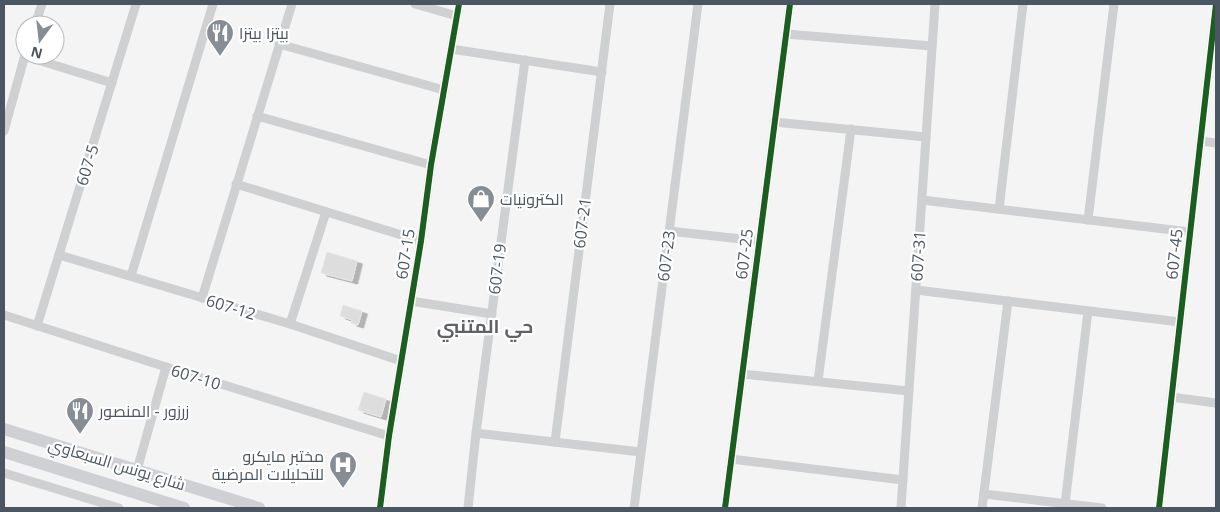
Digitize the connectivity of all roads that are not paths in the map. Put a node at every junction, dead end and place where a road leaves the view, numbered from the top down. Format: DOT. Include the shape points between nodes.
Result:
graph roads {
  1 [pos="136,4"];
  2 [pos="212,4"];
  3 [pos="292,4"];
  4 [pos="415,4"];
  5 [pos="459,4"];
  6 [pos="610,4"];
  7 [pos="698,4"];
  8 [pos="790,4"];
  9 [pos="935,4"];
  10 [pos="1023,4"];
  11 [pos="1114,4"];
  12 [pos="1216,4"];
  13 [pos="457,16"];
  14 [pos="786,34"];
  15 [pos="280,44"];
  16 [pos="932,46"];
  17 [pos="451,49"];
  18 [pos="524,60"];
  19 [pos="22,65"];
  20 [pos="54,65"];
  21 [pos="602,72"];
  22 [pos="112,83"];
  23 [pos="444,90"];
  24 [pos="258,116"];
  25 [pos="774,122"];
  26 [pos="850,129"];
  27 [pos="4,131"];
  28 [pos="926,136"];
  29 [pos="1200,141"];
  30 [pos="1216,144"];
  31 [pos="431,164"];
  32 [pos="236,184"];
  33 [pos="922,200"];
  34 [pos="999,209"];
  35 [pos="326,212"];
  36 [pos="1088,220"];
  37 [pos="669,231"];
  38 [pos="1190,232"];
  39 [pos="421,241"];
  40 [pos="759,241"];
  41 [pos="59,255"];
  42 [pos="131,276"];
  43 [pos="916,290"];
  44 [pos="202,298"];
  45 [pos="411,300"];
  46 [pos="1008,301"];
  47 [pos="1088,311"];
  48 [pos="492,314"];
  49 [pos="4,315"];
  50 [pos="1180,322"];
  51 [pos="290,324"];
  52 [pos="37,326"];
  53 [pos="401,361"];
  54 [pos="166,367"];
  55 [pos="742,374"];
  56 [pos="818,381"];
  57 [pos="909,391"];
  58 [pos="1171,396"];
  59 [pos="1216,403"];
  60 [pos="4,429"];
  61 [pos="476,433"];
  62 [pos="389,436"];
  63 [pos="554,442"];
  64 [pos="4,452"];
  65 [pos="641,452"];
  66 [pos="731,459"];
  67 [pos="137,470"];
  68 [pos="4,473"];
  69 [pos="903,480"];
  70 [pos="984,494"];
  71 [pos="1065,504"];
  72 [pos="119,508"];
  73 [pos="184,508"];
  74 [pos="259,508"];
  75 [pos="380,508"];
  76 [pos="468,508"];
  77 [pos="634,508"];
  78 [pos="725,508"];
  79 [pos="901,508"];
  80 [pos="982,508"];
  81 [pos="1102,508"];
  82 [pos="1159,508"];
  1 -- 22 [label="street, 607-5"];
  2 -- 42 [label="street"];
  3 -- 15 [label="street"];
  4 -- 13 [label="street"];
  5 -- 13 [label="street, 607-15"];
  6 -- 21 [label="street, 607-21"];
  7 -- 37 [label="street, 607-23"];
  8 -- 14 [label="street, 607-25"];
  9 -- 16 [label="street, 607-31"];
  10 -- 34 [label="street"];
  11 -- 36 [label="street"];
  12 -- 29 [label="street, 607-45"];
  13 -- 17 [label="street, 607-15"];
  14 -- 16 [label="street"];
  14 -- 25 [label="street, 607-25"];
  15 -- 23 [label="street"];
  15 -- 24 [label="street"];
  16 -- 28 [label="street, 607-31"];
  17 -- 18 [label="street"];
  17 -- 23 [label="street, 607-15"];
  18 -- 21 [label="street"];
  18 -- 48 [label="street, 607-19"];
  19 -- 27 [label="street"];
  20 -- 22 [label="street"];
  21 -- 63 [label="street, 607-21"];
  22 -- 41 [label="street, 607-5"];
  23 -- 31 [label="street, 607-15"];
  24 -- 31 [label="street"];
  24 -- 32 [label="street"];
  25 -- 26 [label="street"];
  25 -- 40 [label="street, 607-25"];
  26 -- 28 [label="street"];
  26 -- 56 [label="street"];
  28 -- 33 [label="street, 607-31"];
  29 -- 30 [label="street"];
  29 -- 38 [label="street, 607-45"];
  31 -- 39 [label="street, 607-15"];
  32 -- 35 [label="street"];
  32 -- 44 [label="street"];
  33 -- 34 [label="street"];
  33 -- 43 [label="street, 607-31"];
  34 -- 36 [label="street"];
  35 -- 39 [label="street"];
  35 -- 51 [label="street"];
  36 -- 38 [label="street"];
  37 -- 40 [label="street"];
  37 -- 65 [label="street, 607-23"];
  38 -- 50 [label="street, 607-45"];
  39 -- 45 [label="street, 607-15"];
  40 -- 55 [label="street, 607-25"];
  41 -- 42 [label="street, 607-12"];
  41 -- 52 [label="street, 607-5"];
  42 -- 44 [label="street, 607-12"];
  43 -- 46 [label="street"];
  43 -- 57 [label="street, 607-31"];
  44 -- 51 [label="street, 607-12"];
  45 -- 48 [label="street"];
  45 -- 53 [label="street, 607-15"];
  46 -- 47 [label="street"];
  46 -- 70 [label="street"];
  47 -- 50 [label="street"];
  47 -- 71 [label="street"];
  48 -- 61 [label="street, 607-19"];
  49 -- 52 [label="street, 607-10"];
  50 -- 58 [label="street, 607-45"];
  51 -- 53 [label="street, 607-12"];
  52 -- 54 [label="street, 607-10"];
  53 -- 62 [label="street, 607-15"];
  54 -- 62 [label="street, 607-10"];
  54 -- 67 [label="street"];
  55 -- 56 [label="street"];
  55 -- 66 [label="street, 607-25"];
  56 -- 57 [label="street"];
  57 -- 69 [label="street, 607-31"];
  58 -- 59 [label="street"];
  58 -- 82 [label="street, 607-45"];
  60 -- 67 [label="main road, شارع يونس السبعاوي"];
  61 -- 63 [label="street"];
  61 -- 76 [label="street, 607-19"];
  62 -- 75 [label="street, 607-15"];
  63 -- 65 [label="street"];
  64 -- 73 [label="main road, شارع يونس السبعاوي"];
  65 -- 77 [label="street, 607-23"];
  66 -- 69 [label="street"];
  66 -- 78 [label="street, 607-25"];
  67 -- 74 [label="main road, شارع يونس السبعاوي"];
  68 -- 72 [label="street"];
  69 -- 79 [label="street, 607-31"];
  70 -- 71 [label="street"];
  70 -- 80 [label="street"];
  71 -- 81 [label="street"];
}
